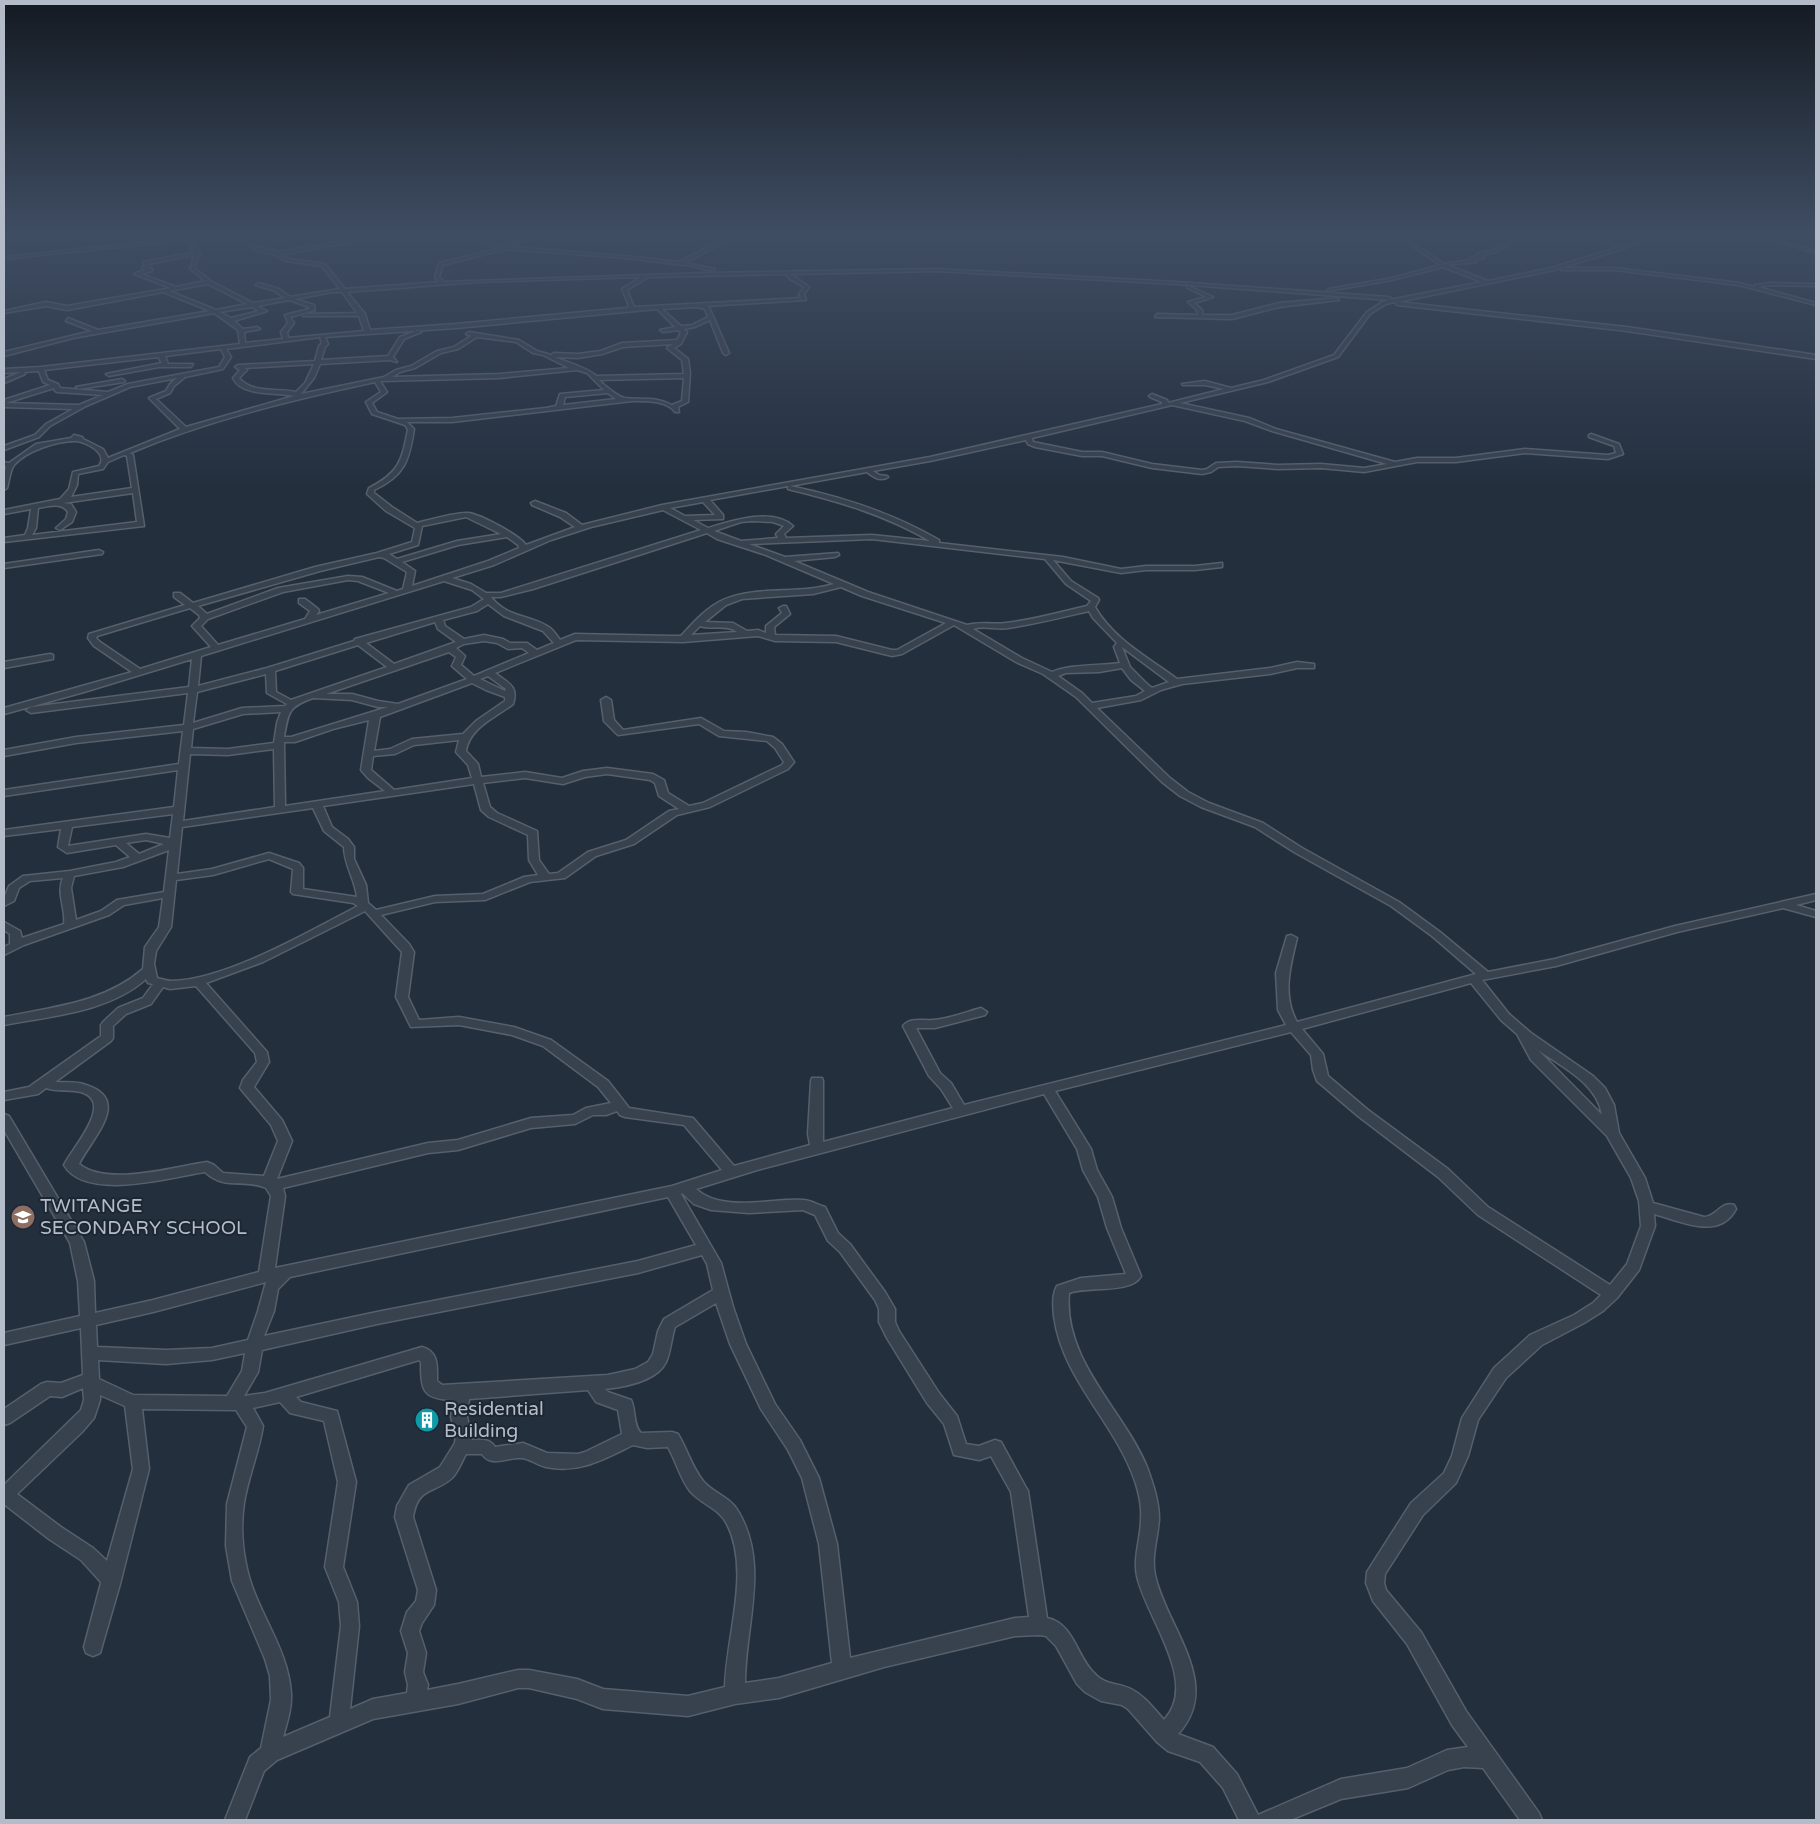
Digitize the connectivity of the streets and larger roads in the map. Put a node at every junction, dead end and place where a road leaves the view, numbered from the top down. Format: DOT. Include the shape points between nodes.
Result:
graph roads {
  1 [pos="185,317"];
  2 [pos="225,317"];
  3 [pos="243,317"];
  4 [pos="287,317"];
  5 [pos="363,317"];
  6 [pos="546,317"];
  7 [pos="666,317"];
  8 [pos="712,317"];
  9 [pos="1364,317"];
  10 [pos="1515,317"];
  11 [pos="68,320"];
  12 [pos="231,320"];
  13 [pos="257,328"];
  14 [pos="420,328"];
  15 [pos="681,328"];
  16 [pos="389,330"];
  17 [pos="663,330"];
  18 [pos="240,331"];
  19 [pos="366,331"];
  20 [pos="98,332"];
  21 [pos="322,335"];
  22 [pos="476,335"];
  23 [pos="403,338"];
  24 [pos="286,340"];
  25 [pos="680,342"];
  26 [pos="243,344"];
  27 [pos="222,347"];
  28 [pos="726,353"];
  29 [pos="4,354"];
  30 [pos="547,354"];
  31 [pos="162,355"];
  32 [pos="1816,357"];
  33 [pos="390,358"];
  34 [pos="226,360"];
  35 [pos="320,362"];
  36 [pos="98,363"];
  37 [pos="191,365"];
  38 [pos="162,366"];
  39 [pos="240,367"];
  40 [pos="576,369"];
  41 [pos="30,370"];
  42 [pos="41,370"];
  43 [pos="400,370"];
  44 [pos="4,371"];
  45 [pos="109,374"];
  46 [pos="184,375"];
  47 [pos="686,376"];
  48 [pos="595,378"];
  49 [pos="379,380"];
  50 [pos="1226,380"];
  51 [pos="4,381"];
  52 [pos="122,381"];
  53 [pos="1185,384"];
  54 [pos="1207,384"];
  55 [pos="55,385"];
  56 [pos="132,385"];
  57 [pos="70,389"];
  58 [pos="1231,389"];
  59 [pos="609,391"];
  60 [pos="111,393"];
  61 [pos="301,395"];
  62 [pos="1152,396"];
  63 [pos="623,401"];
  64 [pos="4,403"];
  65 [pos="1174,404"];
  66 [pos="559,406"];
  67 [pos="1166,406"];
  68 [pos="82,407"];
  69 [pos="397,421"];
  70 [pos="185,430"];
  71 [pos="40,433"];
  72 [pos="54,433"];
  73 [pos="1591,436"];
  74 [pos="1029,437"];
  75 [pos="36,446"];
  76 [pos="4,448"];
  77 [pos="123,453"];
  78 [pos="7,464"];
  79 [pos="104,464"];
  80 [pos="117,464"];
  81 [pos="1393,464"];
  82 [pos="869,471"];
  83 [pos="885,477"];
  84 [pos="783,486"];
  85 [pos="4,488"];
  86 [pos="136,490"];
  87 [pos="100,499"];
  88 [pos="705,499"];
  89 [pos="61,502"];
  90 [pos="535,503"];
  91 [pos="35,507"];
  92 [pos="662,507"];
  93 [pos="4,512"];
  94 [pos="685,518"];
  95 [pos="418,526"];
  96 [pos="580,527"];
  97 [pos="60,528"];
  98 [pos="708,531"];
  99 [pos="68,532"];
  100 [pos="28,535"];
  101 [pos="508,535"];
  102 [pos="16,538"];
  103 [pos="4,540"];
  104 [pos="783,540"];
  105 [pos="738,543"];
  106 [pos="937,543"];
  107 [pos="523,550"];
  108 [pos="99,552"];
  109 [pos="379,555"];
  110 [pos="835,556"];
  111 [pos="1048,558"];
  112 [pos="784,559"];
  113 [pos="348,561"];
  114 [pos="395,562"];
  115 [pos="1219,565"];
  116 [pos="4,566"];
  117 [pos="356,578"];
  118 [pos="444,578"];
  119 [pos="842,584"];
  120 [pos="407,590"];
  121 [pos="395,594"];
  122 [pos="177,595"];
  123 [pos="500,596"];
  124 [pos="489,600"];
  125 [pos="302,601"];
  126 [pos="191,605"];
  127 [pos="783,608"];
  128 [pos="1091,608"];
  129 [pos="205,617"];
  130 [pos="309,619"];
  131 [pos="438,619"];
  132 [pos="953,622"];
  133 [pos="699,623"];
  134 [pos="966,628"];
  135 [pos="744,633"];
  136 [pos="770,636"];
  137 [pos="683,639"];
  138 [pos="358,641"];
  139 [pos="462,642"];
  140 [pos="1122,643"];
  141 [pos="559,644"];
  142 [pos="216,648"];
  143 [pos="445,650"];
  144 [pos="197,653"];
  145 [pos="537,654"];
  146 [pos="50,657"];
  147 [pos="4,665"];
  148 [pos="1124,665"];
  149 [pos="1311,666"];
  150 [pos="392,667"];
  151 [pos="270,670"];
  152 [pos="138,672"];
  153 [pos="489,673"];
  154 [pos="1052,676"];
  155 [pos="476,679"];
  156 [pos="1175,682"];
  157 [pos="192,690"];
  158 [pos="1151,691"];
  159 [pos="511,695"];
  160 [pos="306,696"];
  161 [pos="606,700"];
  162 [pos="403,704"];
  163 [pos="289,706"];
  164 [pos="1090,706"];
  165 [pos="4,712"];
  166 [pos="376,715"];
  167 [pos="190,727"];
  168 [pos="465,737"];
  169 [pos="279,742"];
  170 [pos="4,752"];
  171 [pos="186,752"];
  172 [pos="368,754"];
  173 [pos="185,766"];
  174 [pos="477,782"];
  175 [pos="4,793"];
  176 [pos="391,793"];
  177 [pos="316,803"];
  178 [pos="280,809"];
  179 [pos="178,810"];
  180 [pos="688,810"];
  181 [pos="67,824"];
  182 [pos="176,825"];
  183 [pos="4,833"];
  184 [pos="117,841"];
  185 [pos="174,842"];
  186 [pos="138,858"];
  187 [pos="70,874"];
  188 [pos="170,878"];
  189 [pos="546,878"];
  190 [pos="8,889"];
  191 [pos="169,894"];
  192 [pos="1816,897"];
  193 [pos="4,903"];
  194 [pos="1781,904"];
  195 [pos="367,908"];
  196 [pos="1816,914"];
  197 [pos="4,925"];
  198 [pos="69,926"];
  199 [pos="1291,938"];
  200 [pos="16,945"];
  201 [pos="4,952"];
  202 [pos="149,970"];
  203 [pos="1480,977"];
  204 [pos="198,982"];
  205 [pos="159,984"];
  206 [pos="981,1012"];
  207 [pos="4,1021"];
  208 [pos="1294,1027"];
  209 [pos="1519,1029"];
  210 [pos="817,1081"];
  211 [pos="46,1082"];
  212 [pos="1047,1089"];
  213 [pos="4,1096"];
  214 [pos="618,1105"];
  215 [pos="961,1110"];
  216 [pos="4,1119"];
  217 [pos="1612,1133"];
  218 [pos="817,1148"];
  219 [pos="731,1172"];
  220 [pos="272,1184"];
  221 [pos="678,1189"];
  222 [pos="1646,1206"];
  223 [pos="1729,1209"];
  224 [pos="706,1248"];
  225 [pos="286,1272"];
  226 [pos="266,1276"];
  227 [pos="722,1292"];
  228 [pos="1612,1294"];
  229 [pos="87,1322"];
  230 [pos="4,1339"];
  231 [pos="254,1344"];
  232 [pos="90,1353"];
  233 [pos="92,1380"];
  234 [pos="593,1384"];
  235 [pos="462,1392"];
  236 [pos="284,1394"];
  237 [pos="133,1402"];
  238 [pos="235,1403"];
  239 [pos="4,1418"];
  240 [pos="632,1437"];
  241 [pos="462,1447"];
  242 [pos="4,1496"];
  243 [pos="111,1584"];
  244 [pos="1039,1626"];
  245 [pos="93,1647"];
  246 [pos="842,1670"];
  247 [pos="735,1694"];
  248 [pos="416,1700"];
  249 [pos="339,1724"];
  250 [pos="1164,1735"];
  251 [pos="270,1753"];
  252 [pos="1488,1758"];
  253 [pos="236,1820"];
  254 [pos="1250,1820"];
  255 [pos="1266,1820"];
  256 [pos="1532,1820"];
  1 -- 20 [label="street"];
  2 -- 12 [label="street"];
  3 -- 12 [label="street"];
  4 -- 24 [label="street" via="291,323 284,332"];
  5 -- 19 [label="street"];
  6 -- 14 [label="street"];
  7 -- 15 [label="street"];
  8 -- 15 [label="street"];
  8 -- 28 [label="street"];
  9 -- 58 [label="street" via="1345,348 1336,356 1282,376"];
  10 -- 32 [label="street" via="1626,329"];
  11 -- 20 [label="street"];
  12 -- 18 [label="street"];
  13 -- 18 [label="street"];
  14 -- 16 [label="street"];
  14 -- 22 [label="street"];
  14 -- 23 [label="street"];
  15 -- 17 [label="street"];
  15 -- 25 [label="street" via="684,332"];
  16 -- 19 [label="street"];
  16 -- 23 [label="street"];
  18 -- 26 [label="street"];
  19 -- 21 [label="street"];
  20 -- 29 [label="street"];
  21 -- 24 [label="street"];
  21 -- 35 [label="street" via="325,344"];
  22 -- 30 [label="street" via="517,341 534,352"];
  22 -- 43 [label="street" via="456,348 438,352 413,367"];
  23 -- 33 [label="street"];
  24 -- 26 [label="street"];
  25 -- 30 [label="street" via="622,345 578,356"];
  25 -- 47 [label="street" via="670,350 685,359"];
  26 -- 27 [label="street"];
  27 -- 31 [label="street"];
  27 -- 34 [label="street" via="228,357"];
  30 -- 40 [label="street"];
  31 -- 36 [label="street"];
  31 -- 38 [label="street" via="166,363"];
  33 -- 35 [label="street"];
  33 -- 43 [label="street" via="400,365"];
  34 -- 39 [label="street"];
  34 -- 46 [label="street" via="219,368"];
  35 -- 39 [label="street"];
  35 -- 61 [label="street"];
  36 -- 42 [label="street"];
  36 -- 45 [label="street"];
  37 -- 38 [label="street"];
  38 -- 45 [label="street"];
  39 -- 61 [label="street" via="244,370 237,381 254,390"];
  40 -- 48 [label="street" via="591,372"];
  40 -- 49 [label="street" via="499,376"];
  41 -- 42 [label="street"];
  41 -- 44 [label="street"];
  41 -- 51 [label="street"];
  42 -- 55 [label="street" via="45,381"];
  43 -- 49 [label="street"];
  45 -- 52 [label="street"];
  46 -- 56 [label="street"];
  46 -- 70 [label="street" via="172,384 168,392 152,398"];
  47 -- 48 [label="street"];
  47 -- 63 [label="street" via="685,402 675,409 651,400"];
  48 -- 59 [label="street"];
  49 -- 61 [label="street"];
  49 -- 69 [label="street" via="384,392 370,404 376,415"];
  50 -- 54 [label="street"];
  52 -- 56 [label="street"];
  52 -- 57 [label="street"];
  53 -- 54 [label="street"];
  54 -- 58 [label="street"];
  55 -- 57 [label="street" via="57,390"];
  55 -- 64 [label="street"];
  56 -- 60 [label="street"];
  57 -- 60 [label="street"];
  58 -- 65 [label="street"];
  59 -- 63 [label="street"];
  59 -- 66 [label="street" via="562,395"];
  60 -- 68 [label="street"];
  61 -- 70 [label="street"];
  62 -- 67 [label="street" via="1165,401"];
  63 -- 66 [label="street"];
  64 -- 68 [label="street"];
  65 -- 67 [label="street"];
  65 -- 81 [label="street" via="1247,419 1274,430"];
  66 -- 69 [label="street" via="452,420"];
  67 -- 74 [label="street"];
  68 -- 71 [label="street"];
  69 -- 95 [label="street" via="411,429 406,453 394,478 370,492 389,509"];
  70 -- 77 [label="street"];
  71 -- 72 [label="street"];
  71 -- 75 [label="street"];
  71 -- 76 [label="street"];
  73 -- 81 [label="street" via="1617,445 1620,454 1525,451"];
  74 -- 81 [label="street" via="1030,443 1035,445 1199,472 1216,465 1237,464 1321,466 1357,471"];
  74 -- 82 [label="street"];
  75 -- 78 [label="street"];
  75 -- 79 [label="street" via="80,438 102,450"];
  77 -- 79 [label="street"];
  77 -- 86 [label="street" via="130,455 128,463"];
  78 -- 85 [label="street"];
  79 -- 80 [label="street"];
  79 -- 89 [label="street" via="75,473 69,496"];
  82 -- 83 [label="street"];
  82 -- 84 [label="street"];
  84 -- 88 [label="street"];
  84 -- 106 [label="street" via="857,505 909,526"];
  86 -- 89 [label="street"];
  86 -- 99 [label="street" via="140,524"];
  87 -- 89 [label="street"];
  88 -- 92 [label="street"];
  88 -- 94 [label="street" via="720,517"];
  89 -- 91 [label="street"];
  89 -- 97 [label="street" via="72,512 67,523"];
  90 -- 96 [label="street"];
  91 -- 93 [label="street"];
  91 -- 100 [label="street"];
  92 -- 94 [label="street"];
  92 -- 96 [label="street"];
  94 -- 98 [label="street"];
  95 -- 101 [label="street" via="465,515"];
  95 -- 109 [label="street" via="415,543"];
  96 -- 107 [label="street"];
  97 -- 99 [label="street"];
  97 -- 100 [label="street"];
  98 -- 104 [label="street" via="740,520 780,522 789,526 780,534"];
  98 -- 105 [label="street"];
  98 -- 123 [label="street"];
  99 -- 102 [label="street"];
  100 -- 102 [label="street"];
  101 -- 107 [label="street" via="520,542"];
  101 -- 114 [label="street" via="456,543"];
  102 -- 103 [label="street"];
  104 -- 105 [label="street"];
  104 -- 106 [label="street" via="865,537"];
  105 -- 112 [label="street"];
  106 -- 111 [label="street"];
  107 -- 118 [label="street"];
  108 -- 116 [label="street"];
  109 -- 113 [label="street"];
  109 -- 114 [label="street"];
  110 -- 112 [label="street"];
  111 -- 115 [label="street" via="1121,571"];
  111 -- 128 [label="street" via="1060,574 1095,600"];
  112 -- 119 [label="street"];
  113 -- 117 [label="street"];
  113 -- 126 [label="street"];
  114 -- 120 [label="street" via="411,571"];
  117 -- 121 [label="street"];
  117 -- 129 [label="street" via="282,590"];
  118 -- 120 [label="street"];
  118 -- 124 [label="street"];
  119 -- 132 [label="street"];
  119 -- 133 [label="street" via="822,592 757,595 727,601"];
  120 -- 121 [label="street"];
  121 -- 130 [label="street"];
  122 -- 126 [label="street"];
  123 -- 124 [label="street"];
  123 -- 124 [label="street"];
  124 -- 131 [label="street" via="474,609"];
  124 -- 141 [label="street" via="517,619 547,630"];
  125 -- 130 [label="street" via="315,611"];
  126 -- 129 [label="street"];
  126 -- 152 [label="street" via="93,634 97,644"];
  127 -- 136 [label="street" via="786,614 770,626"];
  128 -- 134 [label="street" via="1035,622 997,627 980,624"];
  128 -- 140 [label="street" via="1100,622"];
  129 -- 142 [label="street" via="196,626"];
  130 -- 142 [label="street"];
  131 -- 138 [label="street"];
  131 -- 139 [label="street" via="440,627"];
  132 -- 134 [label="street"];
  132 -- 136 [label="street" via="892,653 836,639"];
  133 -- 135 [label="street" via="733,625"];
  133 -- 137 [label="street"];
  134 -- 154 [label="street"];
  135 -- 136 [label="street"];
  135 -- 137 [label="street"];
  137 -- 141 [label="street" via="579,637"];
  138 -- 150 [label="street"];
  138 -- 151 [label="street"];
  139 -- 143 [label="street"];
  139 -- 145 [label="street" via="484,638 508,646 525,646"];
  140 -- 148 [label="street" via="1118,648"];
  140 -- 156 [label="street"];
  141 -- 145 [label="street"];
  142 -- 144 [label="street"];
  143 -- 150 [label="street"];
  143 -- 155 [label="street" via="457,651 461,658 456,666 466,676"];
  144 -- 152 [label="street"];
  144 -- 157 [label="street"];
  145 -- 153 [label="street"];
  146 -- 147 [label="street"];
  148 -- 154 [label="street" via="1064,670"];
  148 -- 158 [label="street"];
  149 -- 156 [label="street" via="1297,665"];
  150 -- 160 [label="street"];
  151 -- 157 [label="street"];
  151 -- 163 [label="street" via="272,693"];
  152 -- 165 [label="street"];
  153 -- 155 [label="street"];
  153 -- 159 [label="street" via="509,687"];
  154 -- 164 [label="street"];
  155 -- 159 [label="street" via="496,693"];
  155 -- 162 [label="street"];
  156 -- 158 [label="street"];
  157 -- 165 [label="street"];
  157 -- 167 [label="street"];
  158 -- 164 [label="street" via="1124,701"];
  159 -- 168 [label="street" via="510,702 496,709"];
  160 -- 162 [label="street" via="347,696 383,705"];
  160 -- 163 [label="street"];
  161 -- 180 [label="street" via="609,721 621,733 701,721 722,734 746,734 770,740 789,759 785,767 706,805"];
  162 -- 166 [label="street"];
  163 -- 167 [label="street" via="237,712"];
  163 -- 169 [label="street" via="280,726"];
  164 -- 203 [label="street" via="1184,794 1205,806 1259,825 1395,904 1436,934"];
  166 -- 169 [label="street"];
  166 -- 172 [label="street"];
  167 -- 170 [label="street"];
  167 -- 171 [label="street"];
  168 -- 172 [label="street" via="412,742 392,752"];
  168 -- 174 [label="street" via="461,752 473,764"];
  169 -- 171 [label="street" via="228,752"];
  169 -- 178 [label="street"];
  171 -- 173 [label="street"];
  172 -- 176 [label="street" via="366,772 386,784"];
  173 -- 175 [label="street"];
  173 -- 179 [label="street"];
  174 -- 176 [label="street"];
  174 -- 180 [label="street" via="525,775 563,781 604,771 644,775 657,779 663,794"];
  174 -- 189 [label="street" via="483,805 489,812 533,833 534,860"];
  176 -- 177 [label="street"];
  177 -- 178 [label="street"];
  177 -- 195 [label="street" via="328,829 349,847 349,859 361,884"];
  178 -- 182 [label="street"];
  179 -- 181 [label="street"];
  179 -- 182 [label="street"];
  180 -- 189 [label="street" via="670,815 630,842 592,854 565,875"];
  181 -- 183 [label="street"];
  181 -- 184 [label="street" via="62,844 64,849"];
  182 -- 185 [label="street"];
  184 -- 185 [label="street" via="152,836"];
  184 -- 186 [label="street"];
  185 -- 186 [label="street"];
  185 -- 188 [label="street"];
  186 -- 187 [label="street"];
  187 -- 190 [label="street" via="27,878"];
  187 -- 198 [label="street" via="65,885"];
  188 -- 191 [label="street"];
  188 -- 195 [label="street" via="213,872 273,856 298,868 297,892 352,899"];
  189 -- 195 [label="street" via="524,880 484,897 434,899"];
  190 -- 193 [label="street" via="10,898"];
  191 -- 198 [label="street" via="121,902 110,911"];
  191 -- 202 [label="street" via="165,927 150,948"];
  192 -- 194 [label="street"];
  194 -- 196 [label="street"];
  194 -- 203 [label="street" via="1556,962"];
  195 -- 204 [label="street" via="240,970"];
  195 -- 214 [label="street" via="407,949 402,996 413,1022 476,1024 514,1031 547,1043 603,1084"];
  197 -- 200 [label="street" via="16,933"];
  198 -- 200 [label="street"];
  199 -- 208 [label="street" via="1282,986 1284,1010"];
  200 -- 201 [label="street"];
  202 -- 205 [label="street" via="152,980"];
  202 -- 207 [label="street" via="131,986 100,1000"];
  203 -- 208 [label="street"];
  203 -- 209 [label="street" via="1505,1017"];
  204 -- 205 [label="street"];
  204 -- 220 [label="street" via="261,1052 263,1062 247,1088 277,1123 285,1141"];
  205 -- 211 [label="street" via="147,1001 114,1016 107,1026 109,1034 100,1045"];
  206 -- 215 [label="street" via="935,1024 909,1026 935,1076 946,1086"];
  208 -- 212 [label="street"];
  208 -- 228 [label="street" via="1317,1054 1322,1078 1338,1093 1443,1173 1483,1211"];
  209 -- 217 [label="street" via="1536,1057"];
  209 -- 217 [label="street" via="1569,1064 1600,1091 1607,1105"];
  210 -- 218 [label="street"];
  211 -- 213 [label="street" via="33,1091"];
  211 -- 220 [label="street" via="54,1087 73,1086 90,1090 99,1095 102,1103 90,1136 74,1156 71,1165 77,1173 92,1178 128,1179 207,1167 222,1178"];
  212 -- 215 [label="street"];
  212 -- 250 [label="street" via="1084,1149 1134,1276 1079,1284 1062,1290 1059,1299 1069,1349 1089,1386 1122,1434 1146,1493 1150,1518 1146,1538 1146,1574 1184,1668 1187,1696 1181,1715"];
  214 -- 219 [label="street" via="629,1114 688,1121"];
  214 -- 220 [label="street" via="591,1111 575,1119 531,1123 458,1145 434,1147"];
  215 -- 218 [label="street"];
  216 -- 229 [label="street" via="77,1242 86,1282"];
  217 -- 222 [label="street" via="1638,1178"];
  218 -- 219 [label="street"];
  219 -- 221 [label="street"];
  220 -- 226 [label="street" via="278,1196"];
  221 -- 224 [label="street"];
  221 -- 225 [label="street"];
  221 -- 244 [label="street" via="711,1205 749,1208 804,1205 820,1211 833,1237 845,1248 880,1296 892,1334 951,1421 960,1450 979,1453 996,1447 1019,1491"];
  222 -- 223 [label="street" via="1704,1222 1713,1222"];
  222 -- 228 [label="street" via="1648,1226 1642,1246 1634,1266"];
  224 -- 227 [label="street"];
  224 -- 231 [label="street" via="638,1267"];
  225 -- 226 [label="street"];
  225 -- 231 [label="street" via="271,1286"];
  226 -- 229 [label="street"];
  227 -- 234 [label="street" via="669,1323 659,1360 652,1366 632,1376"];
  227 -- 246 [label="street" via="738,1344 770,1409 804,1464 819,1504 828,1544"];
  228 -- 252 [label="street" via="1598,1308 1536,1340 1500,1373 1470,1418 1460,1456 1450,1478 1417,1509 1376,1572 1379,1595 1414,1638 1459,1718"];
  229 -- 230 [label="street"];
  229 -- 232 [label="street"];
  231 -- 232 [label="street" via="191,1357"];
  231 -- 238 [label="street" via="248,1377"];
  232 -- 233 [label="street"];
  233 -- 237 [label="street" via="118,1397"];
  233 -- 239 [label="street" via="62,1390 47,1389"];
  233 -- 242 [label="street" via="88,1413"];
  234 -- 235 [label="street"];
  234 -- 240 [label="street" via="602,1397 625,1405"];
  235 -- 236 [label="street" via="433,1390 429,1384 429,1360 422,1353"];
  235 -- 241 [label="street" via="459,1417 464,1435"];
  236 -- 238 [label="street"];
  236 -- 249 [label="street" via="296,1408 331,1416 347,1482 334,1567 348,1602 350,1619"];
  237 -- 238 [label="street"];
  237 -- 243 [label="street" via="141,1469"];
  238 -- 251 [label="street" via="255,1426 234,1514 237,1567 249,1603 264,1631 282,1694"];
  240 -- 241 [label="street" via="578,1461 546,1460 523,1450 491,1454 486,1447"];
  240 -- 247 [label="street" via="645,1441 672,1439 696,1485 729,1510 741,1535 745,1562 743,1621 737,1648"];
  241 -- 248 [label="street" via="446,1472 415,1490 404,1517 427,1590 425,1605 414,1618 410,1631 417,1653 414,1672 418,1685"];
  242 -- 243 [label="street" via="85,1551 99,1563"];
  243 -- 245 [label="street"];
  244 -- 246 [label="street" via="1016,1627"];
  244 -- 250 [label="street" via="1051,1628 1063,1640 1092,1685 1135,1702"];
  246 -- 247 [label="street" via="779,1688"];
  247 -- 248 [label="street" via="688,1706 669,1705 603,1699 577,1689 518,1679 458,1694"];
  248 -- 249 [label="street" via="373,1709"];
  249 -- 251 [label="street"];
  250 -- 254 [label="street" via="1175,1744 1206,1754 1230,1781"];
  251 -- 253 [label="street" via="257,1764"];
  252 -- 255 [label="street" via="1446,1760 1408,1778 1341,1789"];
  252 -- 256 [label="street"];
}
